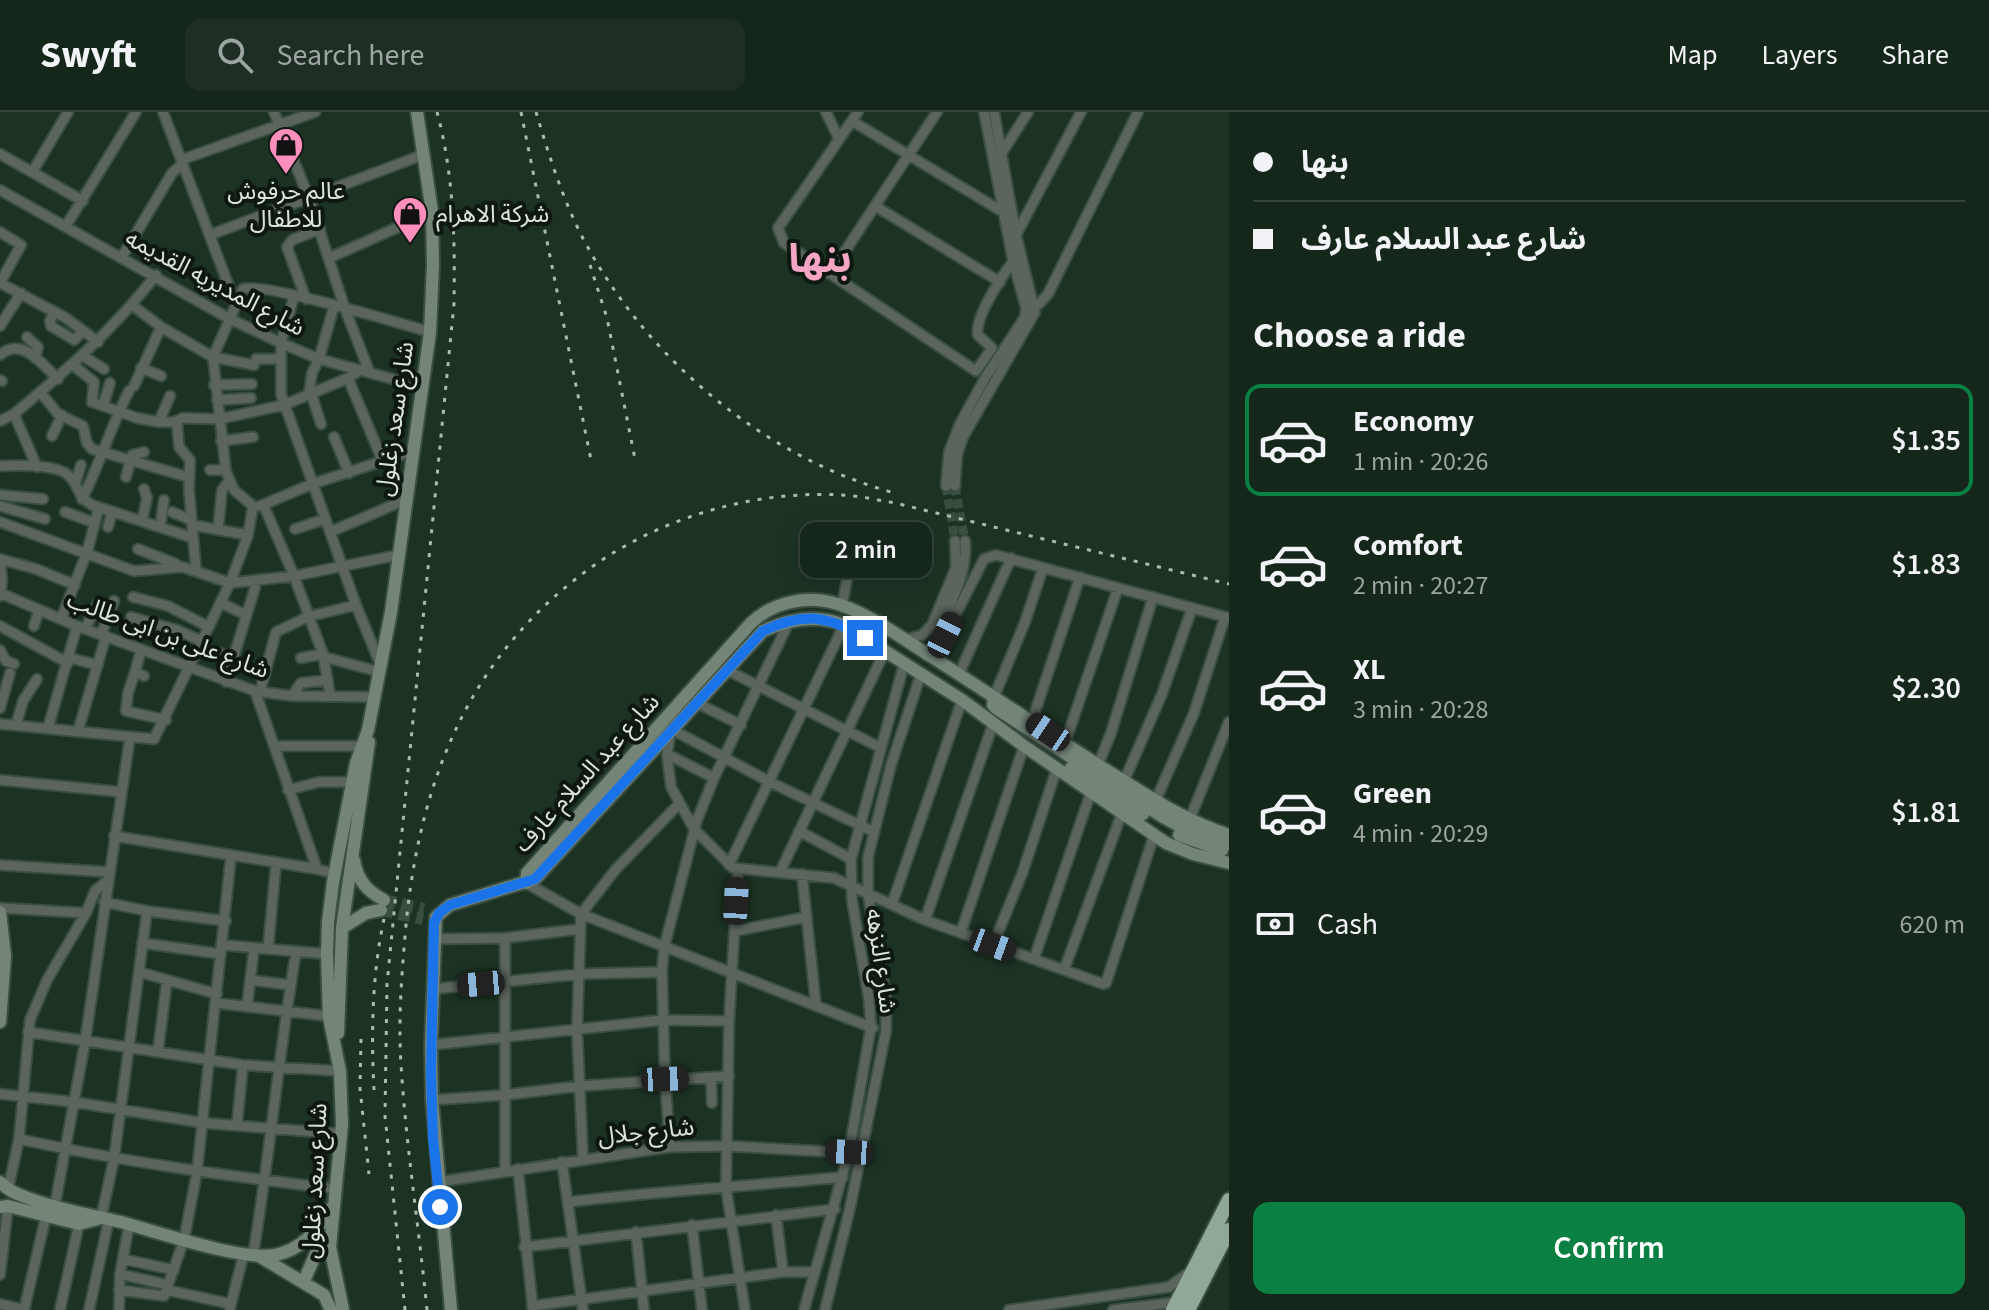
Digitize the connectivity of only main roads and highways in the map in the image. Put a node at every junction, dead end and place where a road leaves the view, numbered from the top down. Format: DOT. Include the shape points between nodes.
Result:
graph roads {
  1 [pos="417,112"];
  2 [pos="796,601"];
  3 [pos="837,604"];
  4 [pos="825,619"];
  5 [pos="794,621"];
  6 [pos="994,697"];
  7 [pos="672,711"];
  8 [pos="682,720"];
  9 [pos="651,733"];
  10 [pos="365,746"];
  11 [pos="664,749"];
  12 [pos="1059,755"];
  13 [pos="1228,836"];
  14 [pos="1229,852"];
  15 [pos="353,853"];
  16 [pos="1229,863"];
  17 [pos="526,883"];
  18 [pos="0,910"];
  19 [pos="342,928"];
  20 [pos="334,1017"];
  21 [pos="0,1022"];
  22 [pos="4,1186"];
  23 [pos="1229,1200"];
  24 [pos="333,1202"];
  25 [pos="4,1206"];
  26 [pos="51,1210"];
  27 [pos="105,1218"];
  28 [pos="1229,1230"];
  29 [pos="330,1247"];
  30 [pos="252,1255"];
  31 [pos="304,1281"];
  32 [pos="1180,1307"];
  33 [pos="331,1310"];
  34 [pos="343,1310"];
  35 [pos="451,1310"];
  1 -- 10 [label="main road, شارع سعد زغلول" via="432,212 430,332"];
  2 -- 3 [label="main road, شارع عبد السلام عارف"];
  2 -- 5 [label="main road" via="801,609"];
  2 -- 7 [label="main road, شارع عبد السلام عارف" via="756,617"];
  3 -- 4 [label="main road" via="823,608"];
  3 -- 6 [label="main road, شارع عبد السلام عارف"];
  4 -- 5 [label="main road, شارع عبد السلام عارف"];
  4 -- 12 [label="main road, شارع عبد السلام عارف" via="844,625 962,700 1024,746"];
  5 -- 8 [label="main road, شارع عبد السلام عارف" via="763,631"];
  6 -- 12 [label="main road, شارع عبد السلام عارف" via="1032,721"];
  6 -- 12 [label="main road" via="997,709"];
  7 -- 8 [label="main road" via="672,719"];
  7 -- 9 [label="main road, شارع عبد السلام عارف"];
  8 -- 11 [label="main road, شارع عبد السلام عارف"];
  9 -- 11 [label="main road" via="658,735"];
  9 -- 17 [label="main road, شارع عبد السلام عارف" via="527,873"];
  10 -- 15 [label="main road, شارع سعد زغلول"];
  10 -- 20 [label="main road, شارع سعد زغلول" via="335,874 327,954"];
  11 -- 17 [label="main road, شارع عبد السلام عارف"];
  12 -- 13 [label="main road, شارع عبد السلام عارف" via="1098,765 1189,821"];
  12 -- 13 [label="main road" via="1177,825"];
  12 -- 14 [label="main road" via="1184,838"];
  12 -- 16 [label="main road, شارع عبد السلام عارف" via="1091,792 1154,835 1179,849"];
  15 -- 19 [label="main road, شارع سعد زغلول"];
  15 -- 19 [label="main road" via="358,877 383,905"];
  17 -- 35 [label="main road" via="430,916 432,1100"];
  18 -- 21 [label="main road" via="5,956"];
  19 -- 20 [label="main road, شارع سعد زغلول"];
  20 -- 24 [label="main road, شارع سعد زغلول" via="342,1134"];
  22 -- 26 [label="main road"];
  23 -- 32 [label="highway"];
  24 -- 29 [label="main road, شارع سعد زغلول"];
  24 -- 30 [label="main road" via="312,1235 296,1247"];
  25 -- 26 [label="main road"];
  26 -- 27 [label="main road"];
  26 -- 27 [label="main road" via="79,1224"];
  27 -- 30 [label="main road"];
  28 -- 32 [label="highway"];
  29 -- 31 [label="main road" via="317,1251"];
  29 -- 34 [label="main road, شارع سعد زغلول"];
  30 -- 31 [label="main road, شارع سعد زغلول"];
  31 -- 33 [label="main road, شارع سعد زغلول" via="324,1295"];
}
